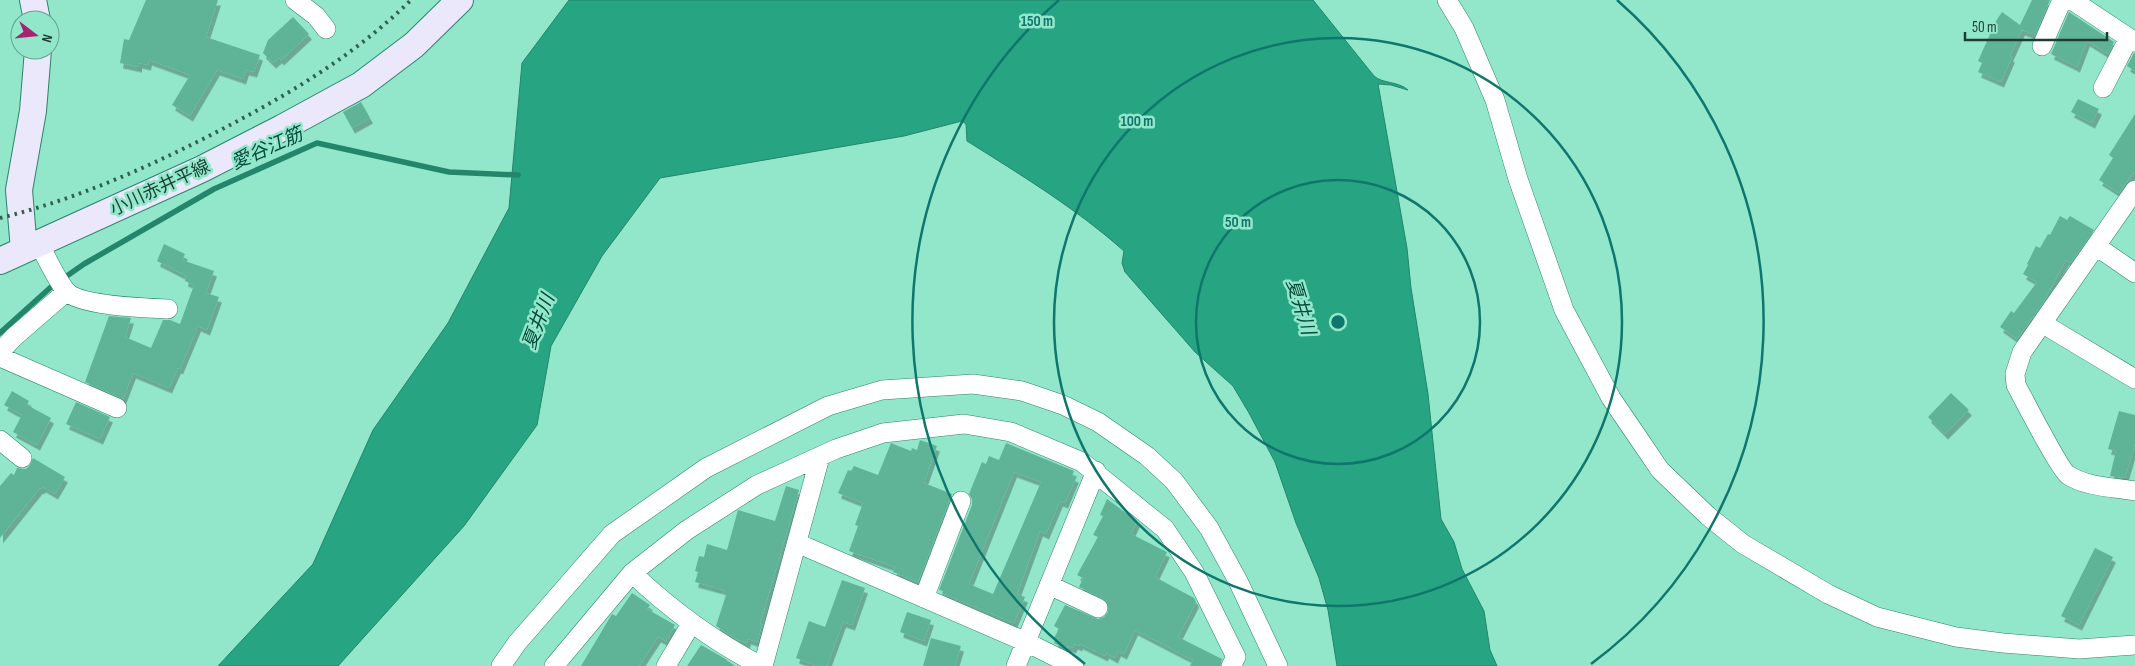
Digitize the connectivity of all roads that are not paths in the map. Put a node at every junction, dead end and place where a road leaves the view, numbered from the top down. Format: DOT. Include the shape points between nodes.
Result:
graph roads {
  1 [pos="295,0"];
  2 [pos="460,0"];
  3 [pos="1447,0"];
  4 [pos="2062,0"];
  5 [pos="2072,0"];
  6 [pos="326,29"];
  7 [pos="2132,40"];
  8 [pos="2042,46"];
  9 [pos="37,60"];
  10 [pos="2103,88"];
  11 [pos="2135,190"];
  12 [pos="2096,246"];
  13 [pos="31,247"];
  14 [pos="0,261"];
  15 [pos="2135,273"];
  16 [pos="66,292"];
  17 [pos="168,309"];
  18 [pos="2044,320"];
  19 [pos="0,352"];
  20 [pos="0,357"];
  21 [pos="2135,379"];
  22 [pos="117,408"];
  23 [pos="0,440"];
  24 [pos="22,458"];
  25 [pos="820,458"];
  26 [pos="1096,471"];
  27 [pos="2135,491"];
  28 [pos="961,501"];
  29 [pos="797,542"];
  30 [pos="632,573"];
  31 [pos="1049,585"];
  32 [pos="924,598"];
  33 [pos="1098,608"];
  34 [pos="691,624"];
  35 [pos="1026,642"];
  36 [pos="2135,644"];
  37 [pos="501,666"];
  38 [pos="554,666"];
  39 [pos="666,666"];
  40 [pos="762,666"];
  41 [pos="1016,666"];
  42 [pos="1074,666"];
  43 [pos="1231,666"];
  44 [pos="1278,666"];
  1 -- 6 [label="street" via="316,16"];
  2 -- 13 [label="main road, 小川赤井平線" via="414,45 361,85 202,169"];
  3 -- 36 [label="street" via="1464,28 1495,100 1550,274 1586,354 1660,470 1708,516 1743,544 1828,594 1876,617 1956,637 2004,643 2079,649"];
  4 -- 8 [label="street"];
  5 -- 7 [label="street"];
  7 -- 10 [label="street"];
  9 -- 13 [label="main road" via="33,111 19,190"];
  11 -- 12 [label="street"];
  12 -- 15 [label="street"];
  12 -- 18 [label="street"];
  13 -- 14 [label="main road, 小川赤井平線"];
  13 -- 16 [label="street"];
  16 -- 17 [label="street" via="91,301"];
  16 -- 19 [label="street"];
  18 -- 21 [label="street" via="2050,328"];
  18 -- 27 [label="street" via="2022,352 2014,374 2016,385 2056,455 2060,468 2068,475 2088,482"];
  20 -- 22 [label="street"];
  23 -- 24 [label="street"];
  25 -- 26 [label="street" via="836,449 884,433 964,424 1011,432"];
  25 -- 29 [label="street"];
  25 -- 30 [label="street" via="757,486 687,530"];
  26 -- 31 [label="street"];
  26 -- 43 [label="street" via="1165,529 1194,572 1214,610 1236,657"];
  28 -- 32 [label="street"];
  29 -- 32 [label="street"];
  29 -- 40 [label="street"];
  30 -- 34 [label="street"];
  30 -- 38 [label="street"];
  31 -- 33 [label="street"];
  31 -- 35 [label="street"];
  32 -- 35 [label="street"];
  34 -- 39 [label="street"];
  34 -- 40 [label="street" via="723,646"];
  35 -- 41 [label="street"];
  35 -- 42 [label="street"];
  37 -- 44 [label="street" via="612,534 706,468 828,406 882,390 973,384 1022,390 1063,405 1098,422 1147,456 1174,481 1209,528"];
}
